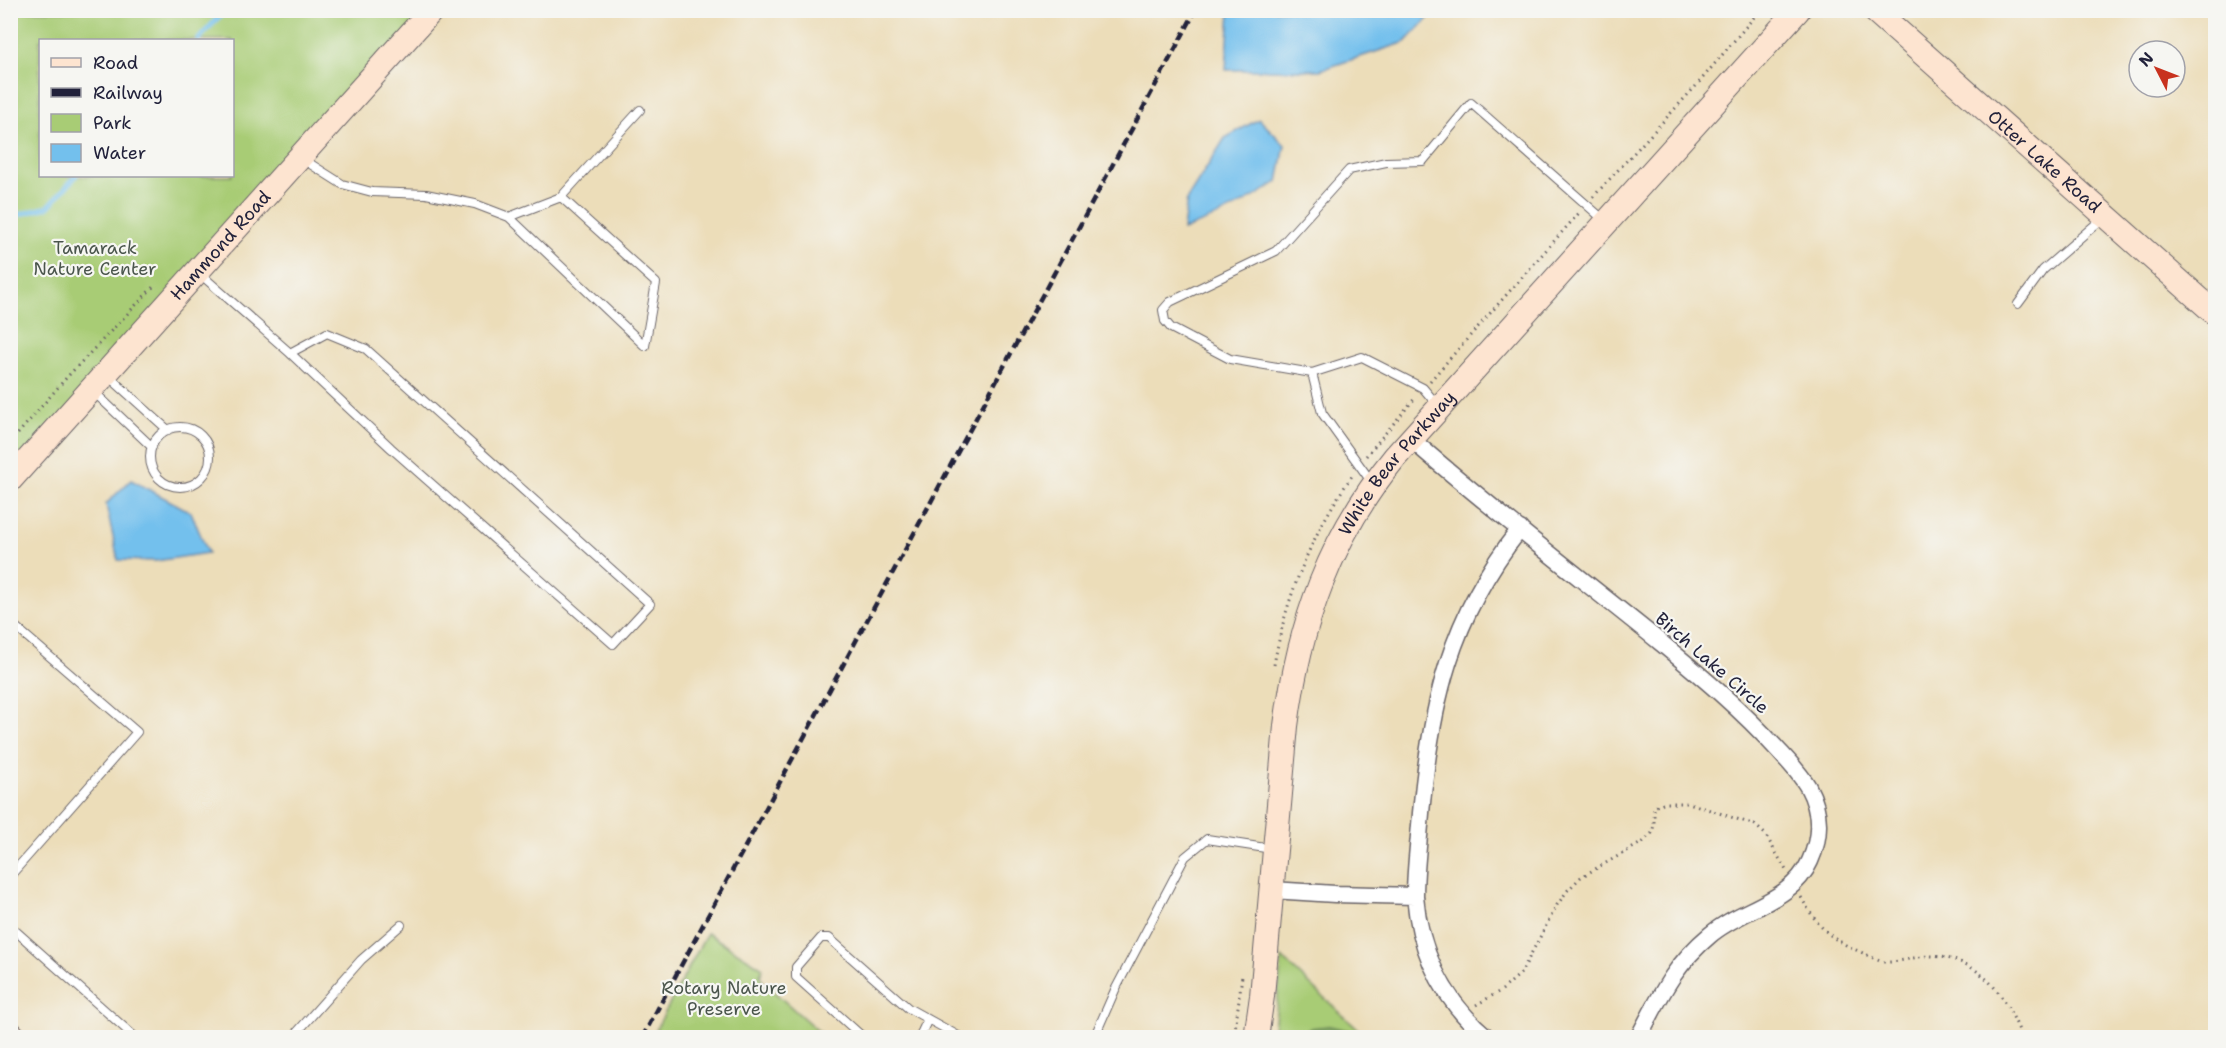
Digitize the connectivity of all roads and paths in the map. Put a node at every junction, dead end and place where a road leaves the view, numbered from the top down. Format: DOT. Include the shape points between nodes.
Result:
graph roads {
  1 [pos="432,10"];
  2 [pos="1760,10"];
  3 [pos="1798,10"];
  4 [pos="1874,10"];
  5 [pos="640,110"];
  6 [pos="300,158"];
  7 [pos="561,197"];
  8 [pos="1586,205"];
  9 [pos="2105,216"];
  10 [pos="509,217"];
  11 [pos="1606,222"];
  12 [pos="198,272"];
  13 [pos="2018,304"];
  14 [pos="2216,314"];
  15 [pos="290,353"];
  16 [pos="1312,373"];
  17 [pos="99,382"];
  18 [pos="1424,388"];
  19 [pos="1440,407"];
  20 [pos="168,430"];
  21 [pos="1411,439"];
  22 [pos="152,447"];
  23 [pos="1366,475"];
  24 [pos="10,480"];
  25 [pos="1520,529"];
  26 [pos="10,622"];
  27 [pos="1273,672"];
  28 [pos="1275,850"];
  29 [pos="10,876"];
  30 [pos="1794,884"];
  31 [pos="1272,890"];
  32 [pos="1415,896"];
  33 [pos="401,925"];
  34 [pos="10,926"];
  35 [pos="1243,965"];
  36 [pos="1462,1014"];
  37 [pos="928,1019"];
  38 [pos="10,1033"];
  39 [pos="15,1038"];
  40 [pos="136,1038"];
  41 [pos="292,1038"];
  42 [pos="864,1038"];
  43 [pos="919,1038"];
  44 [pos="962,1038"];
  45 [pos="1094,1038"];
  46 [pos="1234,1038"];
  47 [pos="1256,1038"];
  48 [pos="1488,1038"];
  49 [pos="1638,1038"];
  50 [pos="2022,1038"];
  1 -- 6 [label="street, Hammond Road"];
  2 -- 8 [label="path"];
  3 -- 11 [label="street, White Bear Parkway"];
  4 -- 9 [label="street, Otter Lake Road"];
  5 -- 7 [label="lane"];
  6 -- 10 [label="lane" via="342,184 372,192 426,194 475,204"];
  6 -- 12 [label="street, Hammond Road"];
  7 -- 10 [label="lane"];
  7 -- 10 [label="lane" via="656,283 645,346"];
  8 -- 11 [label="lane"];
  8 -- 16 [label="lane" via="1471,103 1423,161 1386,162 1349,170 1276,251 1170,302 1163,310 1164,321 1171,328 1230,359"];
  8 -- 18 [label="path"];
  9 -- 13 [label="lane" via="2043,270"];
  9 -- 14 [label="street, Otter Lake Road"];
  11 -- 19 [label="street, White Bear Parkway"];
  12 -- 15 [label="lane"];
  12 -- 17 [label="street, Hammond Road"];
  15 -- 15 [label="lane" via="327,333 366,350 650,604 613,644"];
  16 -- 18 [label="lane" via="1362,357"];
  16 -- 23 [label="lane" via="1322,413"];
  17 -- 20 [label="lane"];
  17 -- 22 [label="lane"];
  17 -- 24 [label="street, Hammond Road"];
  18 -- 19 [label="lane"];
  18 -- 23 [label="path" via="1388,427"];
  19 -- 21 [label="street, White Bear Parkway"];
  20 -- 22 [label="lane"];
  20 -- 22 [label="lane" via="191,430 205,442 209,459 202,477 184,487 164,483 151,467"];
  21 -- 23 [label="street, White Bear Parkway"];
  21 -- 25 [label="street, Birch Lake Circle"];
  23 -- 27 [label="path" via="1330,507 1303,562 1286,609"];
  23 -- 28 [label="street, White Bear Parkway" via="1354,514 1328,565 1305,627 1289,703"];
  25 -- 30 [label="street, Birch Lake Circle" via="1724,695 1804,780 1815,804 1818,837 1809,864"];
  25 -- 32 [label="street" via="1475,598 1439,688 1425,771"];
  26 -- 29 [label="lane" via="137,732"];
  28 -- 31 [label="street, White Bear Parkway"];
  28 -- 45 [label="lane" via="1207,839 1185,857"];
  30 -- 36 [label="path" via="1766,834 1755,825 1689,803 1663,803 1654,807 1652,833 1643,842 1581,878 1557,905 1521,973 1502,990"];
  30 -- 49 [label="street, Birch Lake Circle" via="1730,920 1700,943 1670,978"];
  30 -- 50 [label="path" via="1821,928 1847,946 1883,962 1930,956 1968,963 1996,988"];
  31 -- 32 [label="street"];
  31 -- 47 [label="street, White Bear Parkway"];
  32 -- 36 [label="street" via="1419,929 1430,962"];
  33 -- 41 [label="lane" via="361,960"];
  34 -- 40 [label="lane"];
  35 -- 46 [label="path"];
  36 -- 48 [label="street"];
  37 -- 42 [label="lane" via="908,1008 829,938 821,938 796,967 796,976"];
  37 -- 43 [label="lane"];
  37 -- 44 [label="lane"];
  38 -- 39 [label="street"];
}
